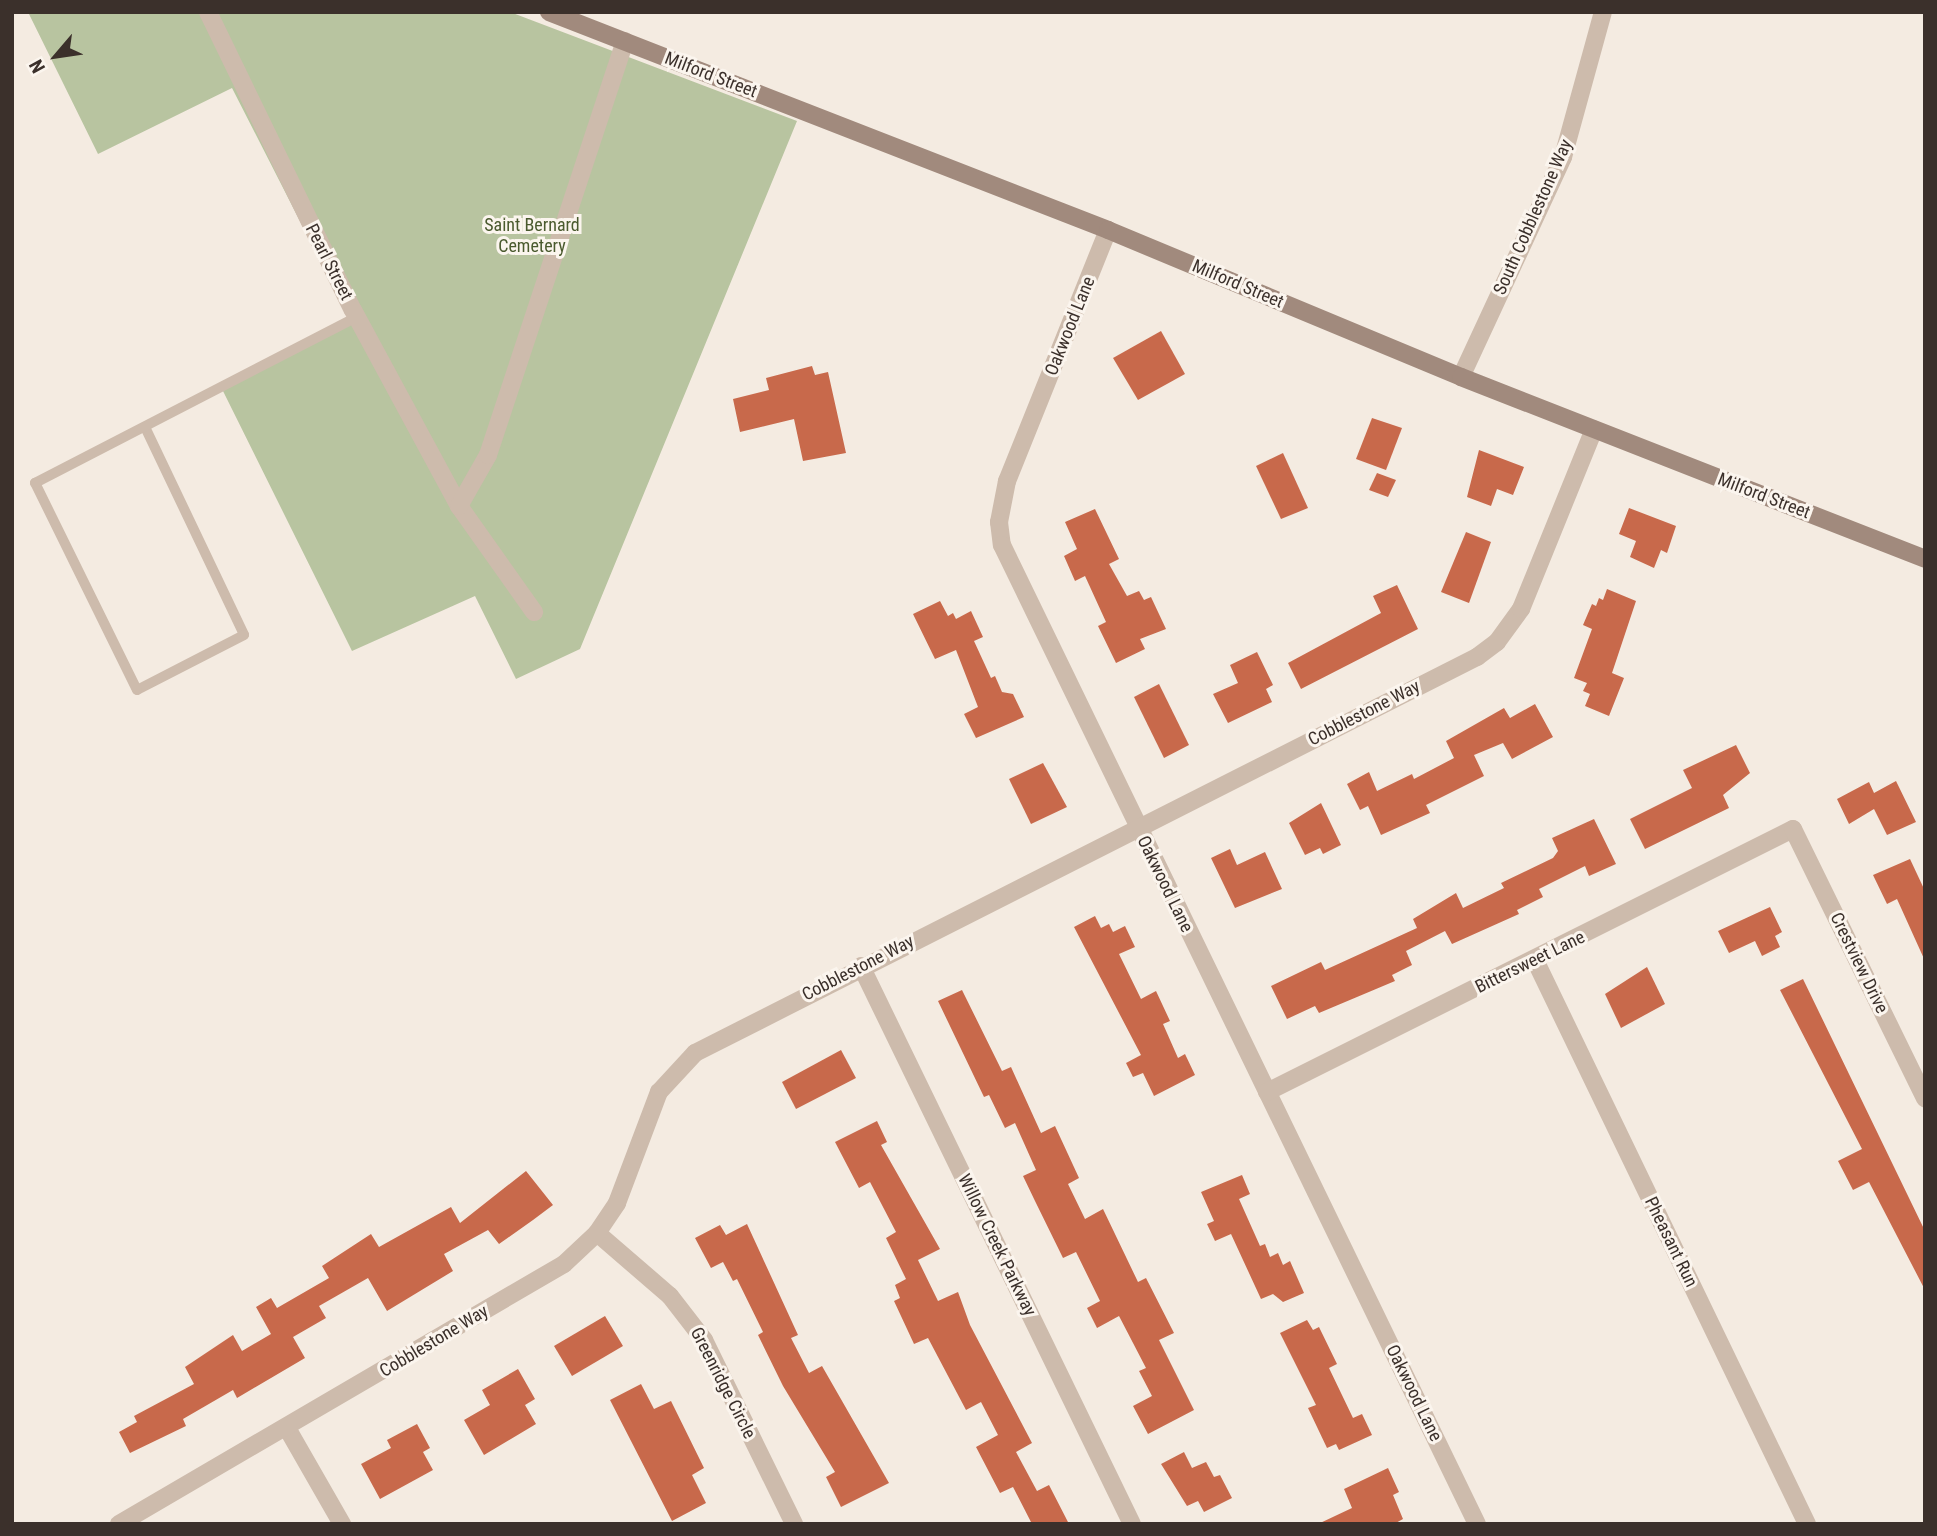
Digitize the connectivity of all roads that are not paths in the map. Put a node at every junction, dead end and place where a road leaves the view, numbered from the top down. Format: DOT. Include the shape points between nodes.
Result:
graph roads {
  1 [pos="208,12"];
  2 [pos="550,12"];
  3 [pos="1603,12"];
  4 [pos="625,41"];
  5 [pos="1108,230"];
  6 [pos="357,317"];
  7 [pos="1461,377"];
  8 [pos="145,427"];
  9 [pos="1594,429"];
  10 [pos="459,506"];
  11 [pos="1925,559"];
  12 [pos="534,612"];
  13 [pos="1138,827"];
  14 [pos="1793,829"];
  15 [pos="1535,960"];
  16 [pos="862,967"];
  17 [pos="1267,1092"];
  18 [pos="1925,1098"];
  19 [pos="597,1233"];
  20 [pos="287,1428"];
  21 [pos="119,1524"];
  22 [pos="342,1524"];
  23 [pos="793,1524"];
  24 [pos="1132,1524"];
  25 [pos="1477,1524"];
  26 [pos="1807,1524"];
  1 -- 6 [label="street, Pearl Street"];
  2 -- 4 [label="main road, Milford Street"];
  3 -- 7 [label="street, South Cobblestone Way" via="1563,157"];
  4 -- 5 [label="main road, Milford Street"];
  4 -- 10 [label="street" via="488,455"];
  5 -- 7 [label="main road, Milford Street"];
  5 -- 13 [label="street, Oakwood Lane" via="1007,481 999,522 1002,545"];
  6 -- 8 [label="lane"];
  6 -- 10 [label="street, Pearl Street"];
  7 -- 9 [label="main road, Milford Street"];
  8 -- 8 [label="lane" via="35,483 137,690 244,635"];
  9 -- 11 [label="main road, Milford Street"];
  9 -- 13 [label="street, Cobblestone Way" via="1521,609 1497,642 1478,657"];
  10 -- 12 [label="street, Pearl Street"];
  13 -- 16 [label="street, Cobblestone Way"];
  13 -- 17 [label="street, Oakwood Lane"];
  14 -- 15 [label="street, Bittersweet Lane"];
  14 -- 18 [label="street, Crestview Drive"];
  15 -- 17 [label="street, Bittersweet Lane"];
  15 -- 26 [label="street, Pheasant Run"];
  16 -- 19 [label="street, Cobblestone Way" via="718,1039 675,1071 646,1119 633,1170"];
  16 -- 24 [label="street, Willow Creek Parkway"];
  17 -- 25 [label="street, Oakwood Lane"];
  19 -- 20 [label="street, Cobblestone Way" via="555,1269"];
  19 -- 23 [label="street, Greenridge Circle" via="670,1296 704,1340"];
  20 -- 21 [label="street, Cobblestone Way"];
  20 -- 22 [label="street"];
}
